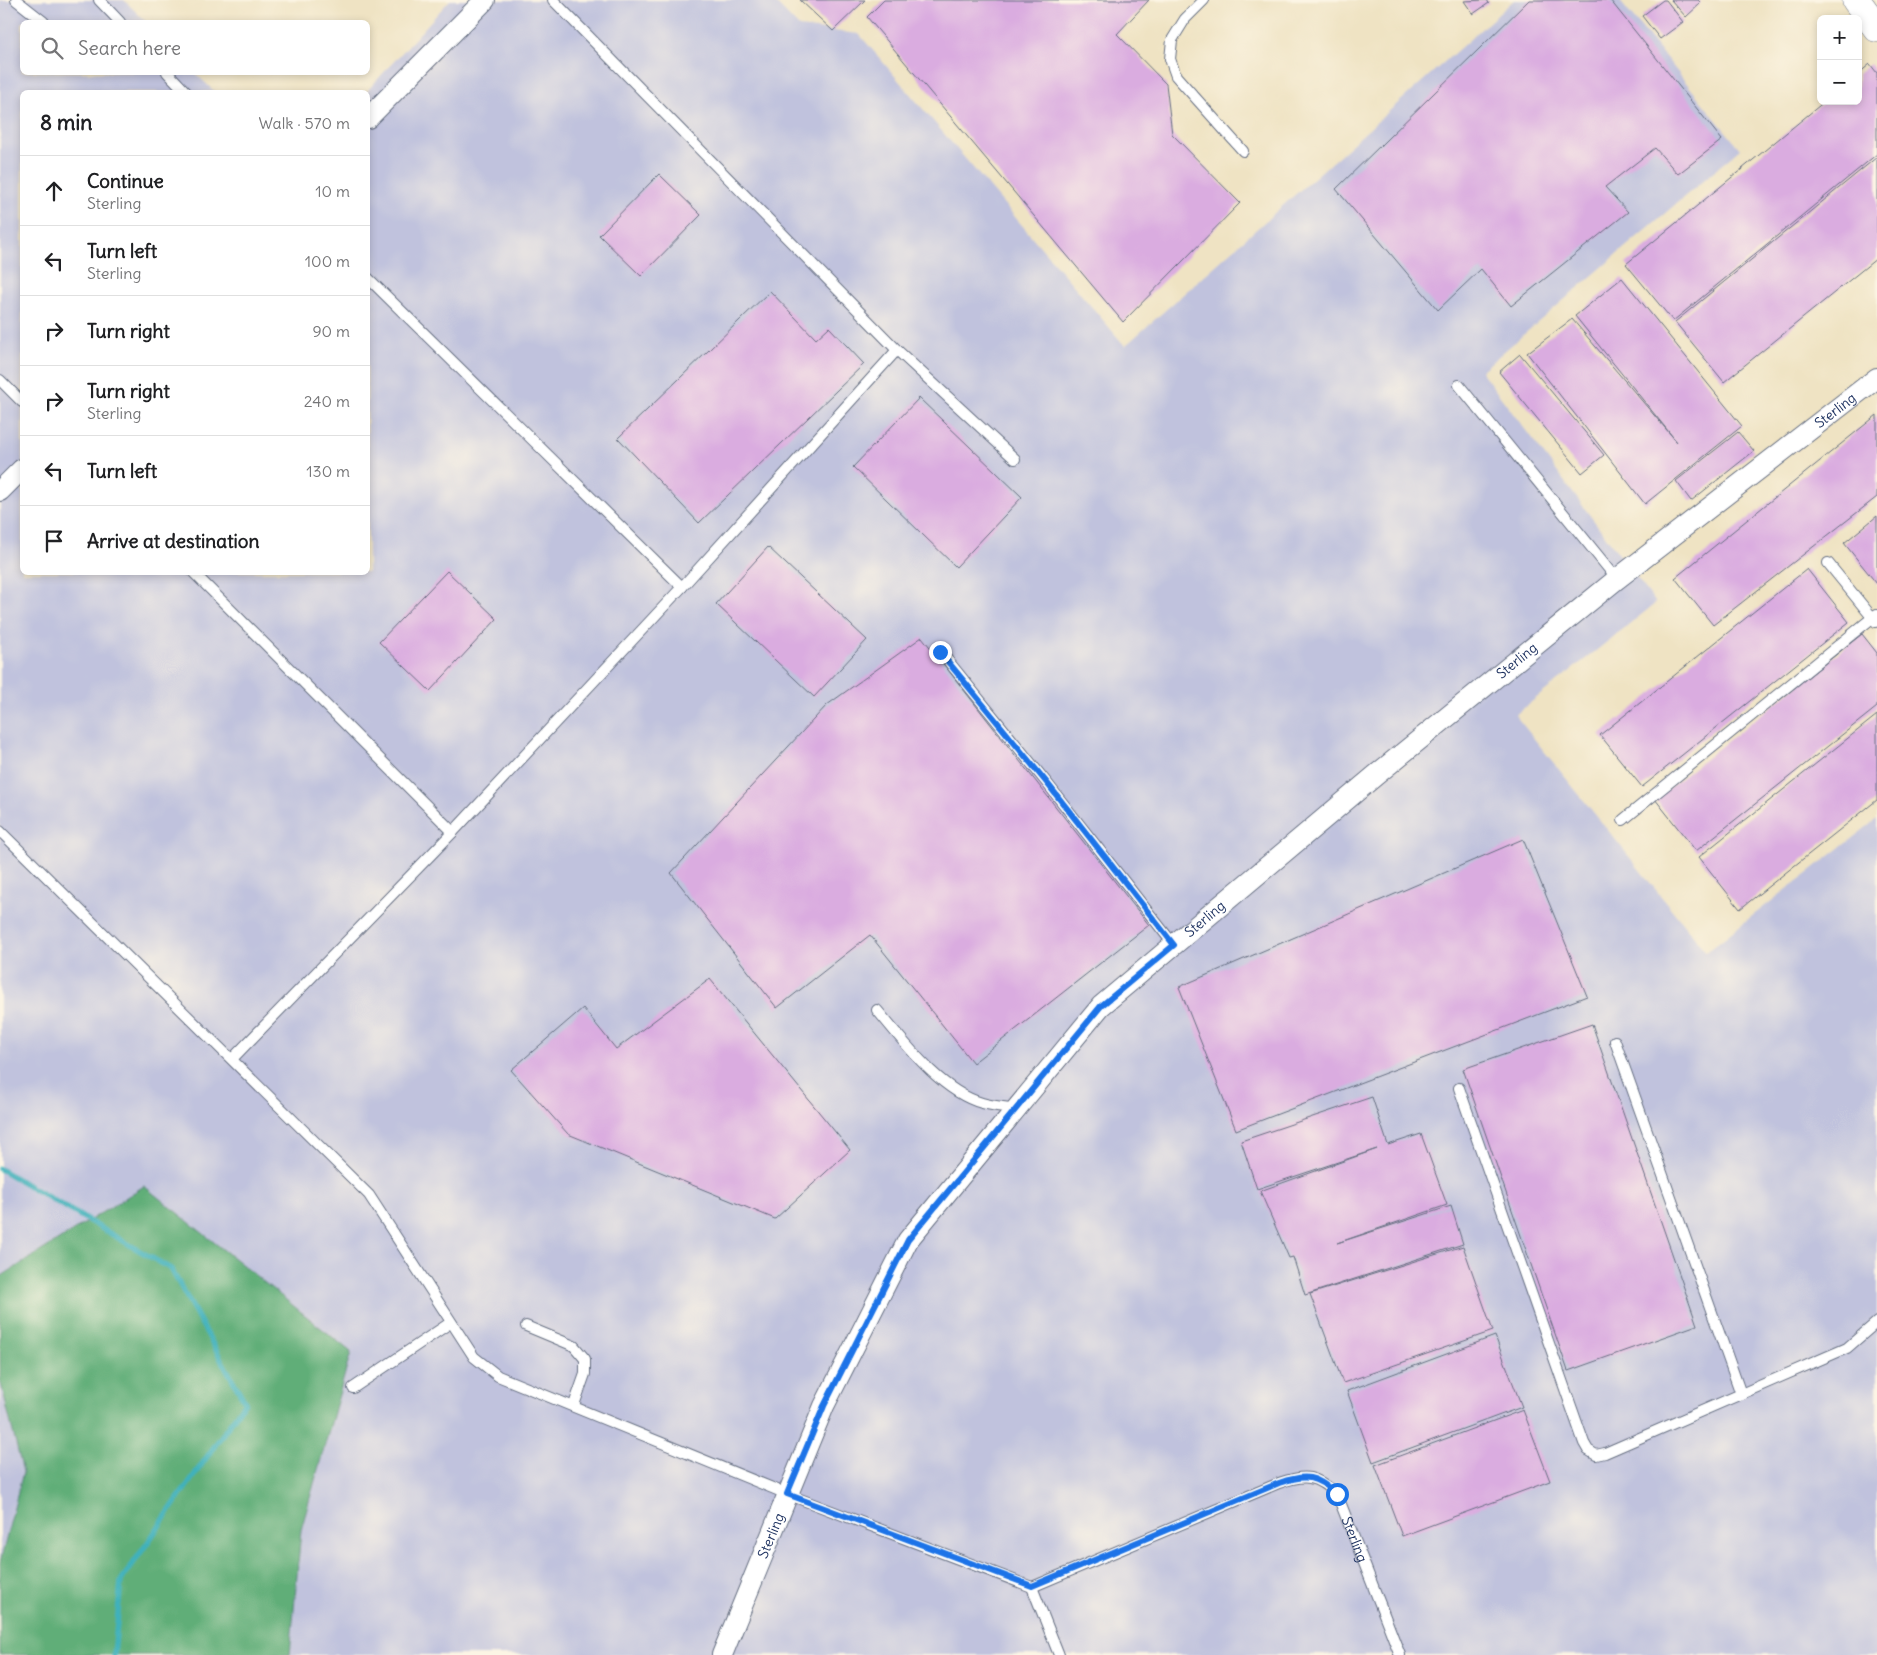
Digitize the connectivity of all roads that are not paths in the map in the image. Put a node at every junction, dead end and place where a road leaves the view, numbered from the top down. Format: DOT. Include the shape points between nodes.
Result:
graph roads {
  1 [pos="16,0"];
  2 [pos="99,0"];
  3 [pos="484,0"];
  4 [pos="552,0"];
  5 [pos="1204,0"];
  6 [pos="1856,0"];
  7 [pos="41,20"];
  8 [pos="118,20"];
  9 [pos="1876,25"];
  10 [pos="170,75"];
  11 [pos="184,90"];
  12 [pos="370,116"];
  13 [pos="1243,151"];
  14 [pos="370,280"];
  15 [pos="898,350"];
  16 [pos="1877,378"];
  17 [pos="0,380"];
  18 [pos="1459,385"];
  19 [pos="20,400"];
  20 [pos="1015,459"];
  21 [pos="20,471"];
  22 [pos="0,492"];
  23 [pos="1828,563"];
  24 [pos="196,575"];
  25 [pos="1616,579"];
  26 [pos="682,587"];
  27 [pos="1876,618"];
  28 [pos="940,652"];
  29 [pos="1623,820"];
  30 [pos="0,831"];
  31 [pos="453,832"];
  32 [pos="1174,945"];
  33 [pos="877,1010"];
  34 [pos="1615,1041"];
  35 [pos="232,1059"];
  36 [pos="1459,1088"];
  37 [pos="1016,1109"];
  38 [pos="1877,1322"];
  39 [pos="450,1323"];
  40 [pos="526,1326"];
  41 [pos="353,1388"];
  42 [pos="1741,1394"];
  43 [pos="574,1406"];
  44 [pos="787,1494"];
  45 [pos="1032,1586"];
  46 [pos="722,1655"];
  47 [pos="1058,1655"];
  48 [pos="1400,1655"];
  1 -- 7 [label="lane"];
  2 -- 8 [label="lane"];
  3 -- 12 [label="street"];
  4 -- 15 [label="lane"];
  5 -- 13 [label="lane" via="1172,40 1170,59 1176,76"];
  6 -- 9 [label="main road"];
  10 -- 11 [label="lane"];
  14 -- 26 [label="lane"];
  15 -- 20 [label="lane"];
  15 -- 26 [label="lane"];
  16 -- 25 [label="street, Sterling"];
  17 -- 19 [label="lane"];
  18 -- 25 [label="lane"];
  21 -- 22 [label="street"];
  23 -- 27 [label="lane"];
  24 -- 31 [label="lane"];
  25 -- 32 [label="street, Sterling"];
  26 -- 31 [label="lane"];
  27 -- 29 [label="lane"];
  28 -- 32 [label="lane"];
  30 -- 35 [label="lane"];
  31 -- 35 [label="lane"];
  32 -- 37 [label="street, Sterling" via="1101,1006"];
  33 -- 37 [label="lane" via="919,1059 956,1090 981,1103"];
  34 -- 42 [label="lane"];
  35 -- 39 [label="lane" via="369,1195"];
  36 -- 42 [label="lane" via="1588,1450 1596,1455 1605,1453"];
  37 -- 44 [label="street, Sterling" via="908,1240 824,1406"];
  38 -- 42 [label="lane" via="1847,1348"];
  39 -- 41 [label="lane"];
  39 -- 43 [label="lane" via="486,1369"];
  40 -- 43 [label="lane" via="574,1346 585,1359"];
  43 -- 44 [label="lane"];
  44 -- 45 [label="lane"];
  44 -- 46 [label="street, Sterling"];
  45 -- 47 [label="lane"];
  45 -- 48 [label="lane, Sterling" via="1301,1476 1321,1480 1337,1494"];
}
